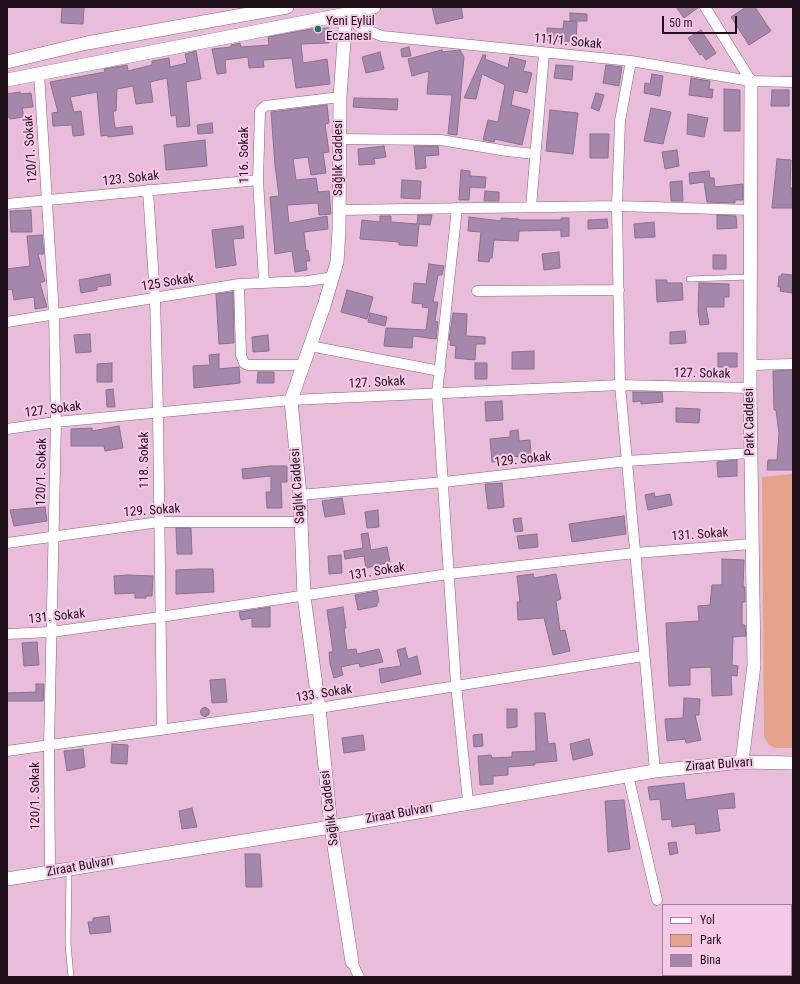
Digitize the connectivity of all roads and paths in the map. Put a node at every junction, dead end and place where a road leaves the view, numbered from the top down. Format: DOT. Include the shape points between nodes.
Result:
graph roads {
  1 [pos="287,7"];
  2 [pos="374,7"];
  3 [pos="705,7"];
  4 [pos="347,11"];
  5 [pos="544,53"];
  6 [pos="631,61"];
  7 [pos="7,62"];
  8 [pos="39,73"];
  9 [pos="7,80"];
  10 [pos="751,81"];
  11 [pos="793,82"];
  12 [pos="340,97"];
  13 [pos="338,139"];
  14 [pos="535,154"];
  15 [pos="258,180"];
  16 [pos="148,190"];
  17 [pos="47,202"];
  18 [pos="7,204"];
  19 [pos="617,206"];
  20 [pos="531,207"];
  21 [pos="457,208"];
  22 [pos="339,210"];
  23 [pos="751,210"];
  24 [pos="333,277"];
  25 [pos="750,277"];
  26 [pos="689,279"];
  27 [pos="264,282"];
  28 [pos="239,284"];
  29 [pos="619,290"];
  30 [pos="477,291"];
  31 [pos="155,298"];
  32 [pos="54,315"];
  33 [pos="7,322"];
  34 [pos="310,346"];
  35 [pos="793,364"];
  36 [pos="303,365"];
  37 [pos="750,365"];
  38 [pos="440,371"];
  39 [pos="620,385"];
  40 [pos="750,388"];
  41 [pos="437,393"];
  42 [pos="291,400"];
  43 [pos="158,412"];
  44 [pos="56,422"];
  45 [pos="7,429"];
  46 [pos="750,453"];
  47 [pos="627,461"];
  48 [pos="444,482"];
  49 [pos="300,496"];
  50 [pos="159,522"];
  51 [pos="300,522"];
  52 [pos="54,535"];
  53 [pos="7,543"];
  54 [pos="752,544"];
  55 [pos="635,553"];
  56 [pos="448,574"];
  57 [pos="304,596"];
  58 [pos="160,617"];
  59 [pos="51,632"];
  60 [pos="7,634"];
  61 [pos="643,656"];
  62 [pos="456,685"];
  63 [pos="319,708"];
  64 [pos="162,730"];
  65 [pos="49,746"];
  66 [pos="7,751"];
  67 [pos="742,762"];
  68 [pos="793,763"];
  69 [pos="654,771"];
  70 [pos="628,775"];
  71 [pos="468,801"];
  72 [pos="331,827"];
  73 [pos="68,868"];
  74 [pos="50,872"];
  75 [pos="7,879"];
  76 [pos="657,900"];
  77 [pos="352,962"];
  78 [pos="71,977"];
  79 [pos="359,977"];
  1 -- 7 [label="street" via="87,43"];
  2 -- 4 [label="street"];
  3 -- 10 [label="street"];
  4 -- 5 [label="street, 111/1. Sokak" via="361,28 382,36"];
  4 -- 8 [label="street"];
  4 -- 12 [label="street, Sağlık Caddesi"];
  5 -- 6 [label="street, 111/1. Sokak"];
  5 -- 14 [label="street"];
  6 -- 10 [label="street, 111/1. Sokak"];
  6 -- 19 [label="street" via="620,121"];
  8 -- 9 [label="street"];
  8 -- 17 [label="street, 120/1. Sokak"];
  10 -- 11 [label="street, 111/1. Sokak"];
  10 -- 23 [label="street, Park Caddesi"];
  12 -- 13 [label="street, Sağlık Caddesi"];
  12 -- 15 [label="street, 116. Sokak" via="262,107 258,116"];
  13 -- 14 [label="street" via="441,140"];
  13 -- 22 [label="street, Sağlık Caddesi"];
  14 -- 20 [label="street"];
  15 -- 16 [label="street, 123. Sokak"];
  15 -- 27 [label="street, 116. Sokak"];
  16 -- 17 [label="street, 123. Sokak"];
  16 -- 31 [label="street, 118. Sokak"];
  17 -- 18 [label="street, 123. Sokak"];
  17 -- 32 [label="street, 120/1. Sokak"];
  19 -- 20 [label="street"];
  19 -- 23 [label="street"];
  19 -- 29 [label="street"];
  20 -- 21 [label="street"];
  21 -- 22 [label="street"];
  21 -- 38 [label="street"];
  22 -- 24 [label="street, Sağlık Caddesi" via="339,247"];
  23 -- 25 [label="street, Park Caddesi"];
  24 -- 27 [label="street, 125 Sokak" via="308,281"];
  24 -- 34 [label="street, Sağlık Caddesi"];
  25 -- 26 [label="lane"];
  25 -- 37 [label="street, Park Caddesi"];
  27 -- 28 [label="street, 125 Sokak"];
  28 -- 31 [label="street, 125 Sokak"];
  28 -- 36 [label="street" via="240,355 244,363"];
  29 -- 30 [label="street"];
  29 -- 39 [label="street"];
  31 -- 32 [label="street, 125 Sokak"];
  31 -- 43 [label="street, 118. Sokak"];
  32 -- 33 [label="street, 125 Sokak"];
  32 -- 44 [label="street, 120/1. Sokak"];
  34 -- 36 [label="street, Sağlık Caddesi"];
  34 -- 38 [label="street"];
  35 -- 37 [label="street"];
  36 -- 42 [label="street, Sağlık Caddesi"];
  37 -- 40 [label="street, Park Caddesi"];
  38 -- 41 [label="street"];
  39 -- 40 [label="street, 127. Sokak"];
  39 -- 41 [label="street, 127. Sokak"];
  39 -- 47 [label="street"];
  40 -- 46 [label="street, Park Caddesi"];
  41 -- 42 [label="street, 127. Sokak"];
  41 -- 48 [label="street"];
  42 -- 43 [label="street, 127. Sokak"];
  42 -- 49 [label="street, Sağlık Caddesi"];
  43 -- 44 [label="street, 127. Sokak"];
  43 -- 50 [label="street, 118. Sokak"];
  44 -- 45 [label="street, 127. Sokak"];
  44 -- 52 [label="street, 120/1. Sokak"];
  46 -- 47 [label="street, 129. Sokak"];
  46 -- 54 [label="street, Park Caddesi"];
  47 -- 48 [label="street, 129. Sokak"];
  47 -- 55 [label="street"];
  48 -- 49 [label="street, 129. Sokak"];
  48 -- 56 [label="street"];
  49 -- 51 [label="street, Sağlık Caddesi"];
  50 -- 51 [label="street, 129. Sokak"];
  50 -- 52 [label="street, 129. Sokak"];
  50 -- 58 [label="street, 118. Sokak"];
  51 -- 57 [label="street, Sağlık Caddesi"];
  52 -- 53 [label="street, 129. Sokak"];
  52 -- 59 [label="street, 120/1. Sokak"];
  54 -- 55 [label="street, 131. Sokak"];
  54 -- 67 [label="street, Park Caddesi" via="754,665"];
  55 -- 56 [label="street, 131. Sokak"];
  55 -- 61 [label="street"];
  56 -- 57 [label="street, 131. Sokak"];
  56 -- 62 [label="street"];
  57 -- 58 [label="street, 131. Sokak"];
  57 -- 63 [label="street, Sağlık Caddesi"];
  58 -- 59 [label="street, 131. Sokak"];
  58 -- 64 [label="street, 118. Sokak"];
  59 -- 60 [label="street, 131. Sokak"];
  59 -- 65 [label="street, 120/1. Sokak"];
  61 -- 62 [label="street, 133. Sokak"];
  61 -- 69 [label="street"];
  62 -- 63 [label="street, 133. Sokak"];
  62 -- 71 [label="street"];
  63 -- 64 [label="street, 133. Sokak"];
  63 -- 72 [label="street, Sağlık Caddesi"];
  64 -- 65 [label="street, 133. Sokak"];
  65 -- 66 [label="street, 133. Sokak"];
  65 -- 74 [label="street, 120/1. Sokak"];
  67 -- 68 [label="street, Ziraat Bulvarı"];
  67 -- 69 [label="street, Ziraat Bulvarı"];
  69 -- 70 [label="street, Ziraat Bulvarı"];
  70 -- 71 [label="street, Ziraat Bulvarı"];
  70 -- 76 [label="street"];
  71 -- 72 [label="street, Ziraat Bulvarı"];
  72 -- 73 [label="street, Ziraat Bulvarı"];
  72 -- 77 [label="street, Sağlık Caddesi"];
  73 -- 74 [label="street, Ziraat Bulvarı"];
  73 -- 78 [label="lane" via="68,944"];
  74 -- 75 [label="street, Ziraat Bulvarı"];
  77 -- 79 [label="street"];
}
